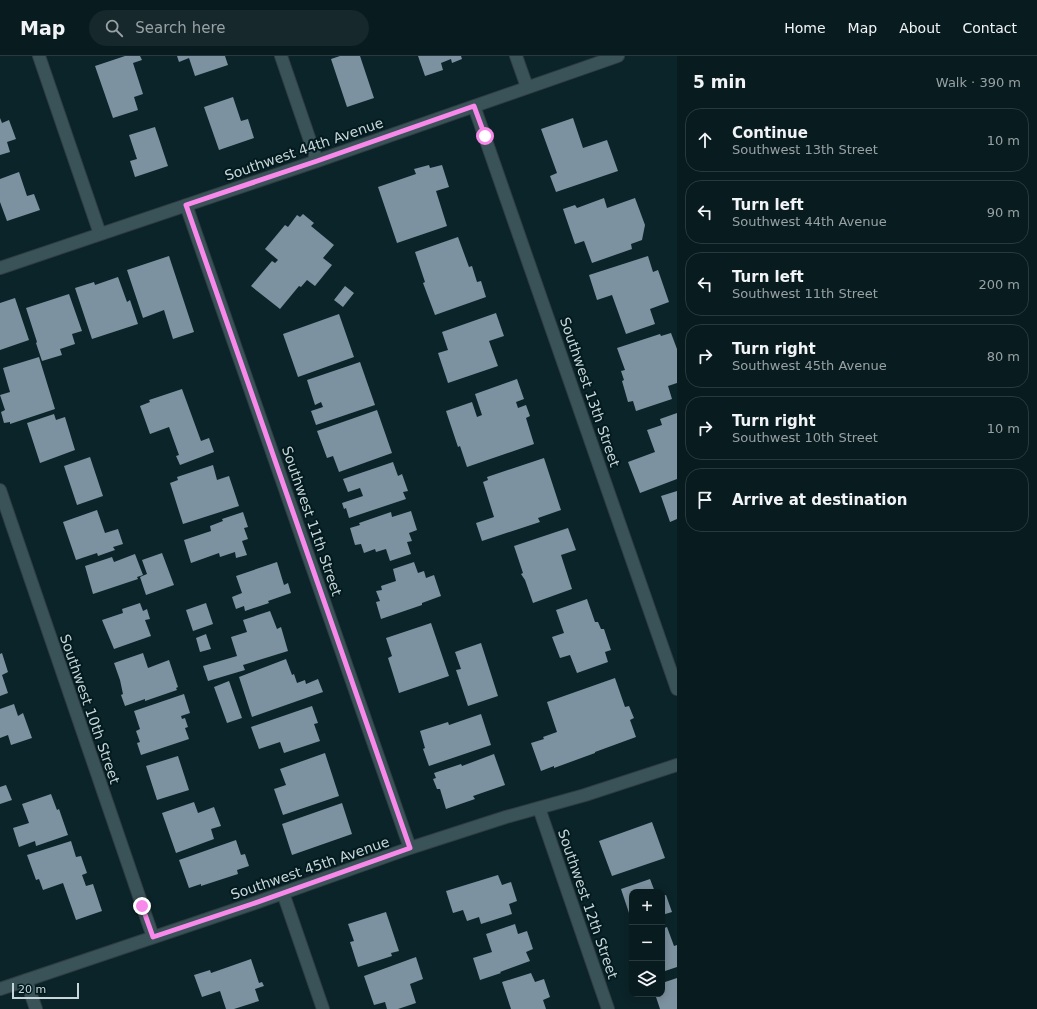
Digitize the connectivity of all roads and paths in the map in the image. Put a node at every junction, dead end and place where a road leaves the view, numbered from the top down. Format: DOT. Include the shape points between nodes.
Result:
graph roads {
  1 [pos="39,56"];
  2 [pos="281,56"];
  3 [pos="516,56"];
  4 [pos="618,56"];
  5 [pos="527,87"];
  6 [pos="474,106"];
  7 [pos="317,161"];
  8 [pos="186,205"];
  9 [pos="100,234"];
  10 [pos="0,268"];
  11 [pos="0,490"];
  12 [pos="677,689"];
  13 [pos="677,765"];
  14 [pos="539,808"];
  15 [pos="410,848"];
  16 [pos="283,894"];
  17 [pos="153,937"];
  18 [pos="26,980"];
  19 [pos="0,990"];
  20 [pos="36,1009"];
  21 [pos="323,1009"];
  22 [pos="608,1009"];
  1 -- 9 [label="street"];
  2 -- 7 [label="street"];
  3 -- 5 [label="street"];
  4 -- 5 [label="street, Southwest 44th Avenue"];
  5 -- 6 [label="street, Southwest 44th Avenue"];
  6 -- 7 [label="street, Southwest 44th Avenue"];
  6 -- 12 [label="street, Southwest 13th Street"];
  7 -- 8 [label="street, Southwest 44th Avenue"];
  8 -- 9 [label="street, Southwest 44th Avenue"];
  8 -- 15 [label="street, Southwest 11th Street"];
  9 -- 10 [label="street, Southwest 44th Avenue"];
  11 -- 17 [label="street, Southwest 10th Street"];
  13 -- 14 [label="street, Southwest 45th Avenue"];
  14 -- 15 [label="street, Southwest 45th Avenue"];
  14 -- 22 [label="street, Southwest 12th Street"];
  15 -- 16 [label="street, Southwest 45th Avenue"];
  16 -- 17 [label="street, Southwest 45th Avenue"];
  16 -- 21 [label="street"];
  17 -- 18 [label="street, Southwest 45th Avenue"];
  18 -- 19 [label="street, Southwest 45th Avenue"];
  18 -- 20 [label="street"];
}
